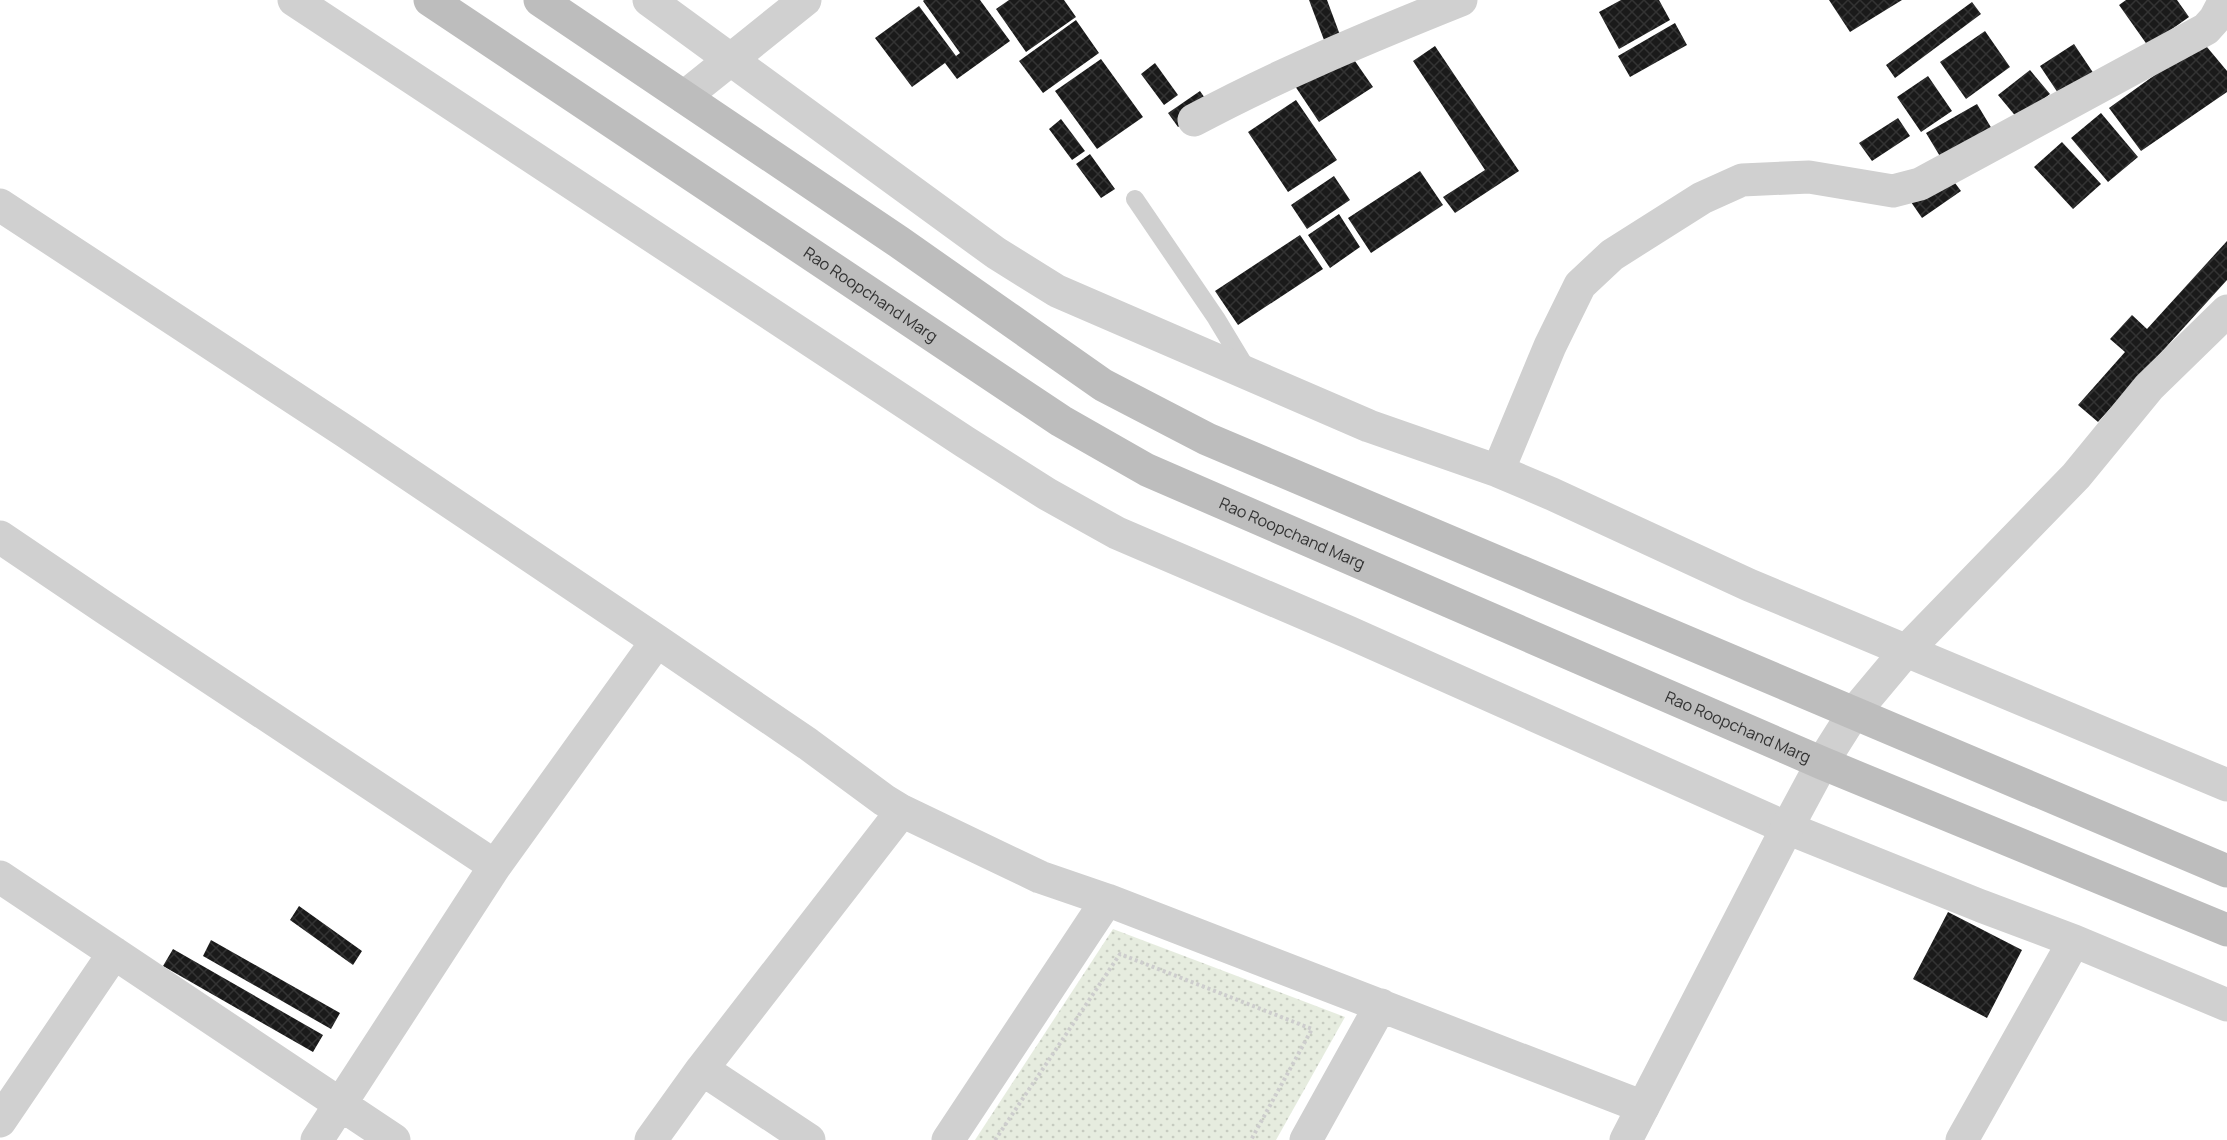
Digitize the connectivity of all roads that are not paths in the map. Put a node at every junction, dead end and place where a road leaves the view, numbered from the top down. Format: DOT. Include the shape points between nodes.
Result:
graph roads {
  1 [pos="294,0"];
  2 [pos="430,0"];
  3 [pos="540,0"];
  4 [pos="649,0"];
  5 [pos="805,0"];
  6 [pos="1461,0"];
  7 [pos="2225,0"];
  8 [pos="732,59"];
  9 [pos="684,97"];
  10 [pos="1194,120"];
  11 [pos="1135,199"];
  12 [pos="0,205"];
  13 [pos="2227,311"];
  14 [pos="1249,373"];
  15 [pos="1498,471"];
  16 [pos="0,537"];
  17 [pos="657,641"];
  18 [pos="1905,652"];
  19 [pos="1853,714"];
  20 [pos="1822,763"];
  21 [pos="2227,785"];
  22 [pos="902,811"];
  23 [pos="1787,828"];
  24 [pos="495,866"];
  25 [pos="2227,871"];
  26 [pos="0,877"];
  27 [pos="1107,900"];
  28 [pos="2227,930"];
  29 [pos="2074,940"];
  30 [pos="114,953"];
  31 [pos="1381,1005"];
  32 [pos="2227,1005"];
  33 [pos="702,1069"];
  34 [pos="341,1104"];
  35 [pos="1643,1107"];
  36 [pos="0,1121"];
  37 [pos="316,1140"];
  38 [pos="394,1140"];
  39 [pos="651,1140"];
  40 [pos="809,1140"];
  41 [pos="948,1140"];
  42 [pos="1306,1140"];
  43 [pos="1626,1140"];
  44 [pos="1962,1140"];
  1 -- 23 [label="street" via="802,337 1057,500 1117,533"];
  2 -- 20 [label="main road, Rao Roopchand Marg" via="1061,421 1147,470"];
  3 -- 9 [label="main road"];
  4 -- 8 [label="street"];
  5 -- 8 [label="street"];
  6 -- 10 [label="street" via="1248,92"];
  7 -- 15 [label="street" via="2205,29 1920,184 1893,191 1809,177 1742,180 1702,198 1612,255 1580,285"];
  8 -- 9 [label="street"];
  8 -- 14 [label="street" via="996,253 1057,291"];
  9 -- 19 [label="main road" via="1103,385 1207,439"];
  11 -- 14 [label="lane"];
  12 -- 17 [label="street"];
  13 -- 18 [label="street" via="2149,387 2076,476"];
  14 -- 15 [label="street" via="1369,426"];
  15 -- 18 [label="street"];
  16 -- 24 [label="street"];
  17 -- 22 [label="street"];
  17 -- 24 [label="street"];
  18 -- 19 [label="street"];
  18 -- 21 [label="street"];
  19 -- 20 [label="street"];
  19 -- 25 [label="main road"];
  20 -- 23 [label="street"];
  20 -- 28 [label="main road, Rao Roopchand Marg"];
  22 -- 27 [label="street" via="1040,877"];
  22 -- 33 [label="street"];
  23 -- 29 [label="street"];
  23 -- 35 [label="street"];
  24 -- 34 [label="street"];
  26 -- 30 [label="street"];
  27 -- 31 [label="street"];
  27 -- 41 [label="street"];
  29 -- 32 [label="street"];
  29 -- 44 [label="street"];
  30 -- 34 [label="street"];
  30 -- 36 [label="street"];
  31 -- 35 [label="street"];
  31 -- 42 [label="street"];
  33 -- 39 [label="street"];
  33 -- 40 [label="street"];
  34 -- 37 [label="street"];
  34 -- 38 [label="street"];
  35 -- 43 [label="street"];
}
